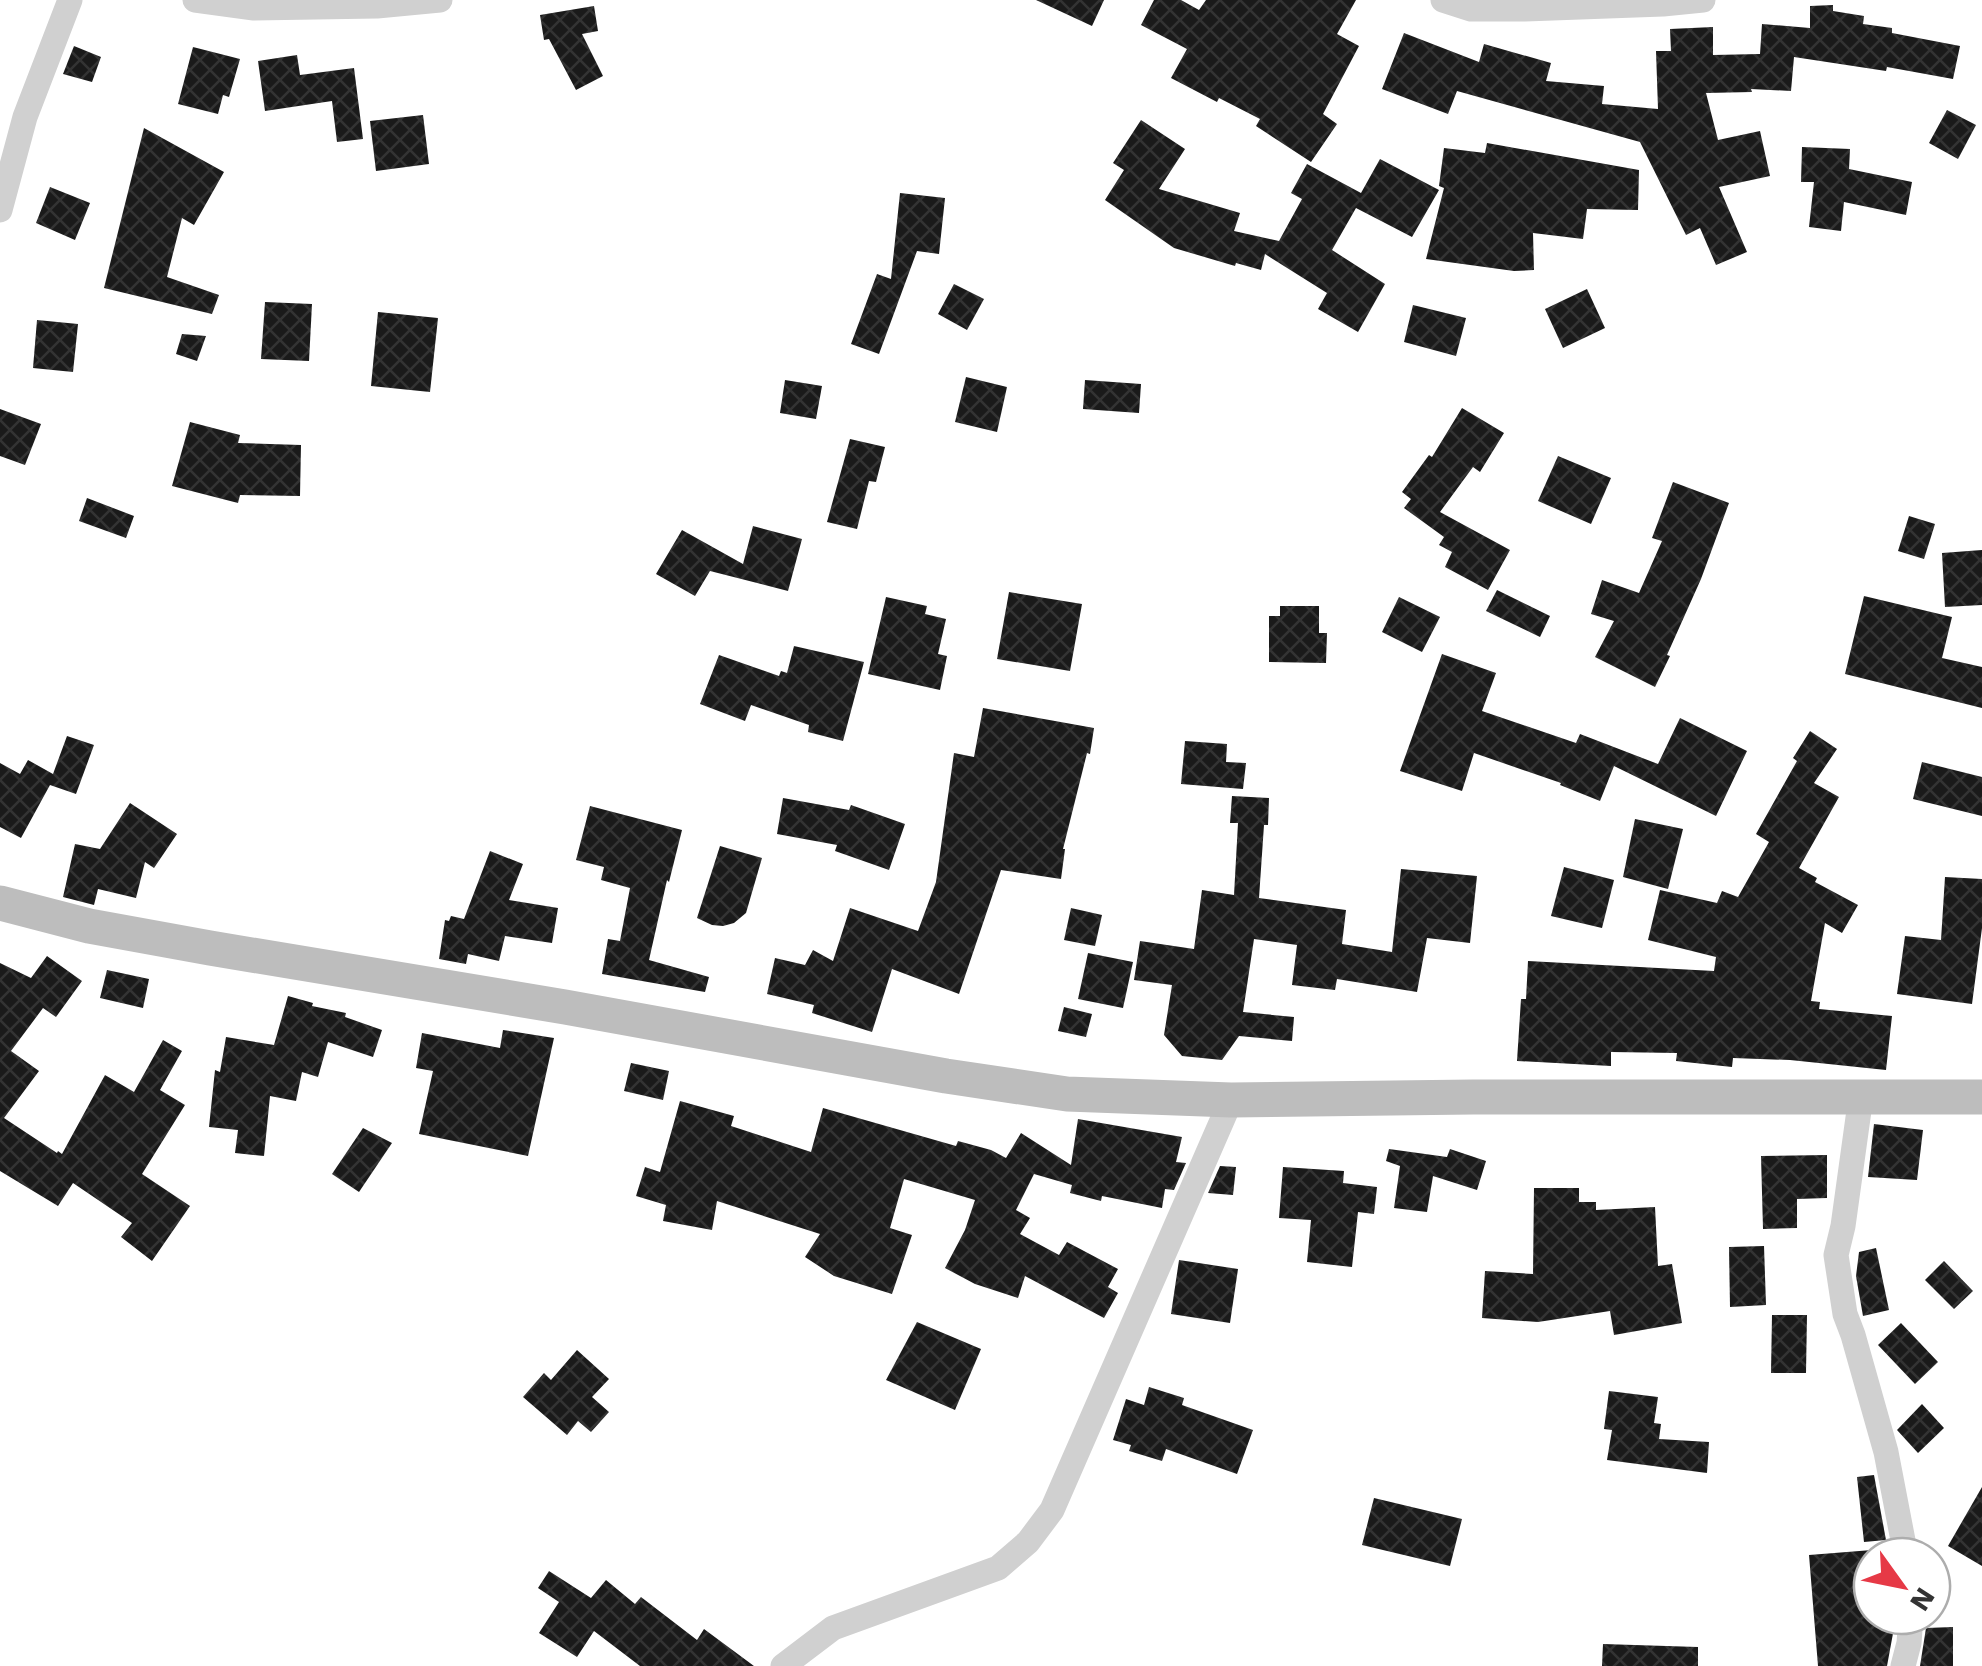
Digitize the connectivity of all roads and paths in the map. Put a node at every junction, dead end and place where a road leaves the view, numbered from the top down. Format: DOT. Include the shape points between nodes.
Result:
graph roads {
  1 [pos="70,0"];
  2 [pos="195,0"];
  3 [pos="440,0"];
  4 [pos="1444,0"];
  5 [pos="1702,0"];
  6 [pos="0,210"];
  7 [pos="0,903"];
  8 [pos="1861,1096"];
  9 [pos="1982,1097"];
  10 [pos="1231,1100"];
  11 [pos="1902,1536"];
  12 [pos="1911,1636"];
  13 [pos="783,1666"];
  14 [pos="1903,1666"];
  1 -- 6 [label="street"];
  2 -- 3 [label="street" via="254,8"];
  4 -- 5 [label="street" via="1470,9 1525,9"];
  7 -- 10 [label="main road" via="89,926 946,1076 1066,1094"];
  8 -- 9 [label="main road"];
  8 -- 10 [label="main road"];
  8 -- 11 [label="street" via="1836,1255"];
  10 -- 13 [label="street" via="1052,1510 1028,1542 998,1568 834,1628"];
  12 -- 14 [label="street"];
}
